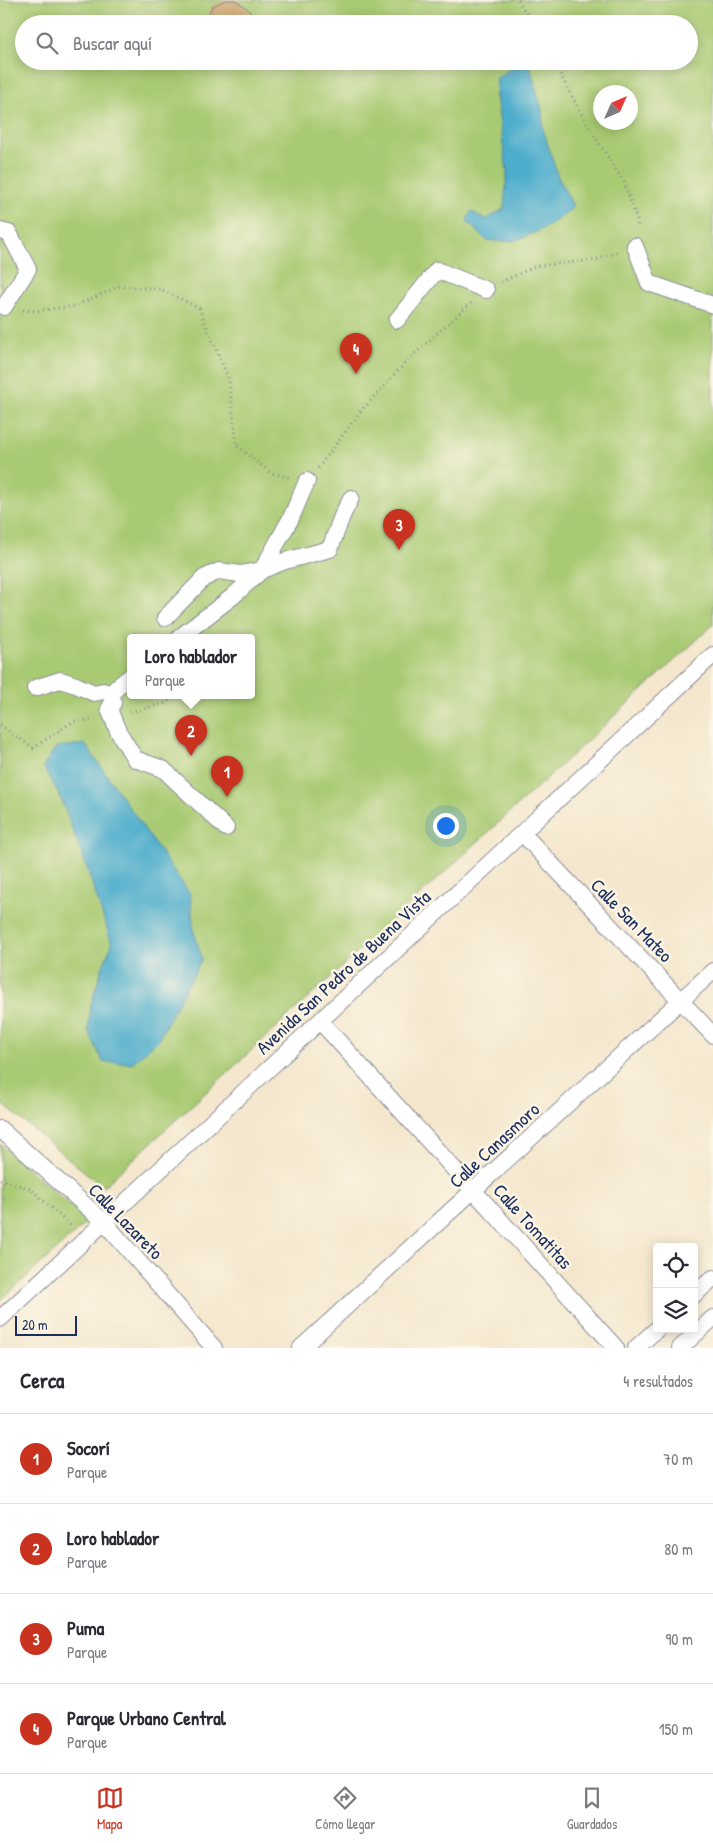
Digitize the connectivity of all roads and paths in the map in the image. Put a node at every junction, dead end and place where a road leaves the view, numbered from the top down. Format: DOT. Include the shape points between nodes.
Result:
graph roads {
  1 [pos="518,0"];
  2 [pos="527,15"];
  3 [pos="559,70"];
  4 [pos="0,231"];
  5 [pos="635,246"];
  6 [pos="486,290"];
  7 [pos="713,305"];
  8 [pos="4,307"];
  9 [pos="397,320"];
  10 [pos="308,481"];
  11 [pos="351,498"];
  12 [pos="262,570"];
  13 [pos="165,618"];
  14 [pos="184,634"];
  15 [pos="713,655"];
  16 [pos="127,679"];
  17 [pos="35,688"];
  18 [pos="112,694"];
  19 [pos="170,699"];
  20 [pos="112,718"];
  21 [pos="0,725"];
  22 [pos="226,828"];
  23 [pos="522,834"];
  24 [pos="713,971"];
  25 [pos="680,999"];
  26 [pos="320,1021"];
  27 [pos="713,1035"];
  28 [pos="0,1129"];
  29 [pos="0,1179"];
  30 [pos="474,1191"];
  31 [pos="104,1222"];
  32 [pos="86,1240"];
  33 [pos="713,1278"];
  34 [pos="698,1291"];
  35 [pos="713,1318"];
  36 [pos="0,1320"];
  37 [pos="653,1333"];
  38 [pos="214,1348"];
  39 [pos="302,1348"];
  40 [pos="616,1348"];
  41 [pos="636,1348"];
  42 [pos="680,1348"];
  1 -- 2 [label="path"];
  3 -- 5 [label="path" via="588,126 624,182 638,222"];
  4 -- 8 [label="street" via="9,233 28,269"];
  5 -- 6 [label="path" via="596,260 536,266"];
  5 -- 7 [label="street" via="649,283"];
  6 -- 9 [label="street" via="437,270"];
  6 -- 10 [label="path" via="409,359 360,412"];
  8 -- 10 [label="path" via="34,311 75,306 120,286 160,289 199,308 229,380 238,446 270,473"];
  10 -- 12 [label="street"];
  11 -- 12 [label="street" via="330,549"];
  12 -- 13 [label="street" via="240,574 219,571 204,578"];
  12 -- 14 [label="street"];
  15 -- 23 [label="street, Avenida San Pedro de Buena Vista"];
  16 -- 18 [label="street"];
  17 -- 18 [label="street" via="60,680 94,693"];
  18 -- 20 [label="street" via="113,703 109,709"];
  19 -- 20 [label="path"];
  20 -- 21 [label="path" via="74,721 33,748"];
  20 -- 22 [label="street" via="135,759 163,769"];
  23 -- 25 [label="street, Calle San Mateo"];
  23 -- 26 [label="street, Avenida San Pedro de Buena Vista"];
  24 -- 25 [label="street, Calle Canasmoro"];
  25 -- 27 [label="street, Calle San Mateo"];
  25 -- 30 [label="street, Calle Canasmoro"];
  26 -- 30 [label="street, Calle Tomatitas"];
  26 -- 31 [label="street, Avenida San Pedro de Buena Vista"];
  28 -- 31 [label="street, Calle Lazareto"];
  29 -- 32 [label="path" via="31,1189"];
  30 -- 39 [label="street, Calle Canasmoro"];
  30 -- 40 [label="street, Calle Tomatitas"];
  31 -- 32 [label="street, Avenida San Pedro de Buena Vista"];
  31 -- 38 [label="street, Calle Lazareto"];
  32 -- 36 [label="street, Avenida San Pedro de Buena Vista"];
  33 -- 34 [label="street"];
  35 -- 42 [label="street"];
  37 -- 41 [label="street"];
}
